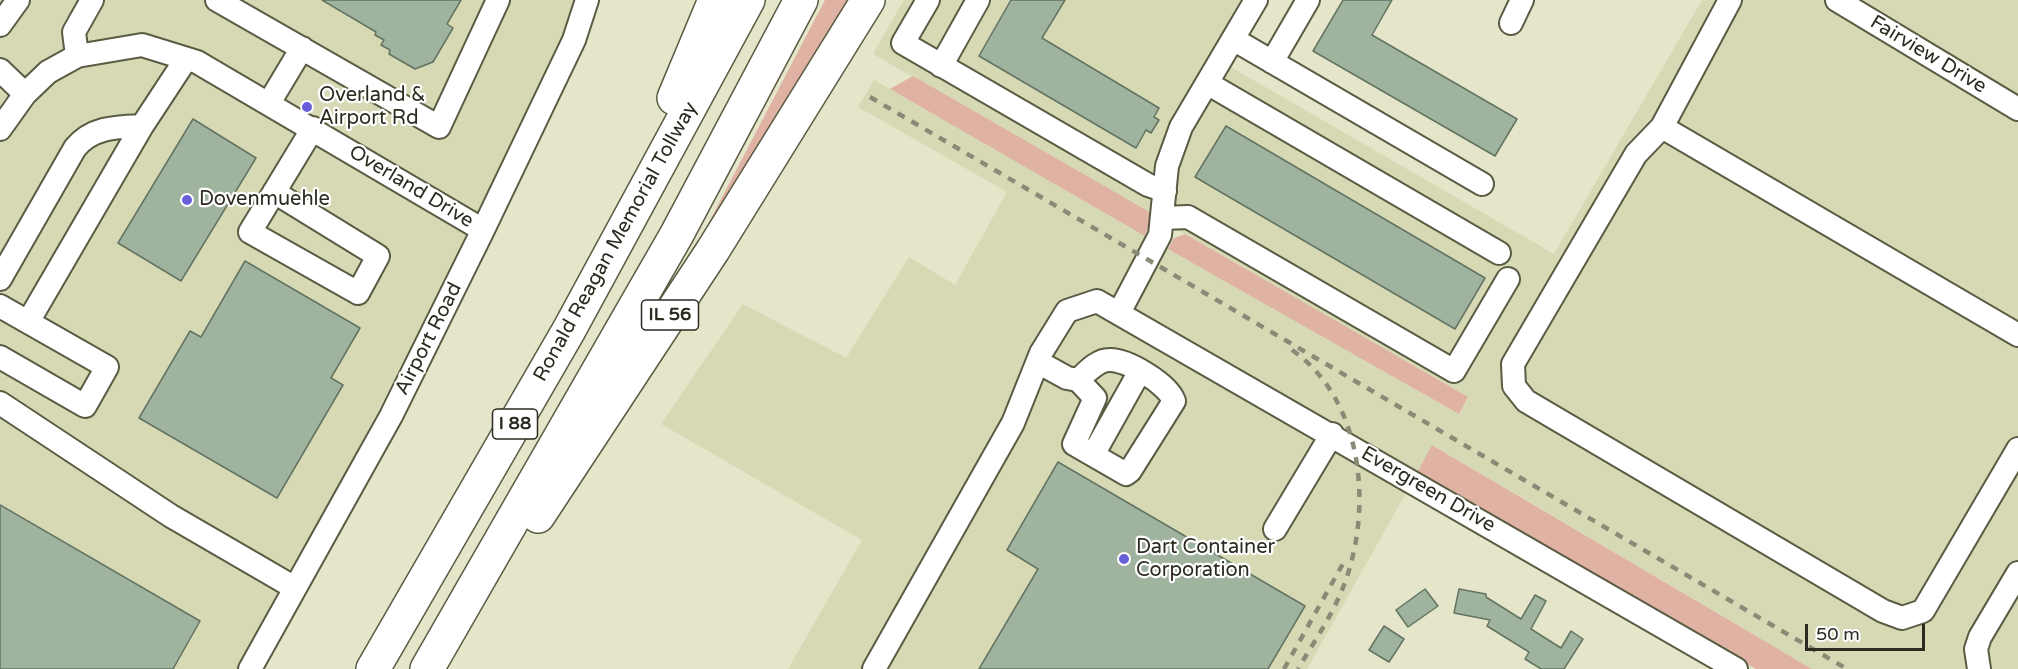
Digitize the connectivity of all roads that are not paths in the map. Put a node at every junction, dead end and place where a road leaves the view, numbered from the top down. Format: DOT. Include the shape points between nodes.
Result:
graph roads {
  1 [pos="18,0"];
  2 [pos="92,0"];
  3 [pos="217,0"];
  4 [pos="498,0"];
  5 [pos="588,0"];
  6 [pos="715,0"];
  7 [pos="748,0"];
  8 [pos="801,0"];
  9 [pos="868,0"];
  10 [pos="928,0"];
  11 [pos="978,0"];
  12 [pos="1256,0"];
  13 [pos="1308,0"];
  14 [pos="1522,0"];
  15 [pos="1730,0"];
  16 [pos="1838,0"];
  17 [pos="1511,22"];
  18 [pos="0,25"];
  19 [pos="1233,39"];
  20 [pos="302,48"];
  21 [pos="77,56"];
  22 [pos="186,59"];
  23 [pos="1272,62"];
  24 [pos="941,66"];
  25 [pos="0,70"];
  26 [pos="1207,83"];
  27 [pos="25,94"];
  28 [pos="269,103"];
  29 [pos="2018,109"];
  30 [pos="142,126"];
  31 [pos="1662,127"];
  32 [pos="0,129"];
  33 [pos="312,129"];
  34 [pos="1482,184"];
  35 [pos="1165,191"];
  36 [pos="274,192"];
  37 [pos="1163,218"];
  38 [pos="483,230"];
  39 [pos="617,242"];
  40 [pos="1499,253"];
  41 [pos="0,279"];
  42 [pos="1508,279"];
  43 [pos="0,306"];
  44 [pos="1119,313"];
  45 [pos="28,322"];
  46 [pos="2018,334"];
  47 [pos="0,357"];
  48 [pos="1038,362"];
  49 [pos="1140,371"];
  50 [pos="1078,380"];
  51 [pos="0,403"];
  52 [pos="1332,434"];
  53 [pos="2018,449"];
  54 [pos="1093,455"];
  55 [pos="1275,529"];
  56 [pos="2018,573"];
  57 [pos="295,588"];
  58 [pos="462,607"];
  59 [pos="2009,607"];
  60 [pos="250,669"];
  61 [pos="373,669"];
  62 [pos="427,669"];
  63 [pos="874,669"];
  64 [pos="1736,669"];
  65 [pos="1979,669"];
  1 -- 18 [label="street"];
  2 -- 21 [label="street" via="74,32"];
  3 -- 20 [label="street"];
  4 -- 20 [label="street" via="439,127"];
  5 -- 38 [label="street, Airport Road" via="574,40"];
  6 -- 39 [label="highway"];
  7 -- 39 [label="highway, Ronald Reagan Memorial Tollway / I 88"];
  8 -- 58 [label="highway, I 88" via="677,234"];
  9 -- 58 [label="highway, IL 56" via="713,250 515,551"];
  10 -- 24 [label="street" via="903,44"];
  11 -- 24 [label="street"];
  12 -- 19 [label="street"];
  13 -- 23 [label="street"];
  14 -- 17 [label="street"];
  15 -- 31 [label="street"];
  16 -- 29 [label="street, Fairview Drive"];
  19 -- 23 [label="street"];
  19 -- 26 [label="street"];
  20 -- 28 [label="street"];
  21 -- 22 [label="street, Overland Drive" via="142,45"];
  21 -- 27 [label="street, Overland Drive" via="48,72"];
  22 -- 28 [label="street, Overland Drive"];
  22 -- 30 [label="street"];
  23 -- 34 [label="street"];
  24 -- 35 [label="street" via="1148,185"];
  25 -- 27 [label="street"];
  26 -- 35 [label="street" via="1174,145"];
  26 -- 40 [label="street"];
  27 -- 32 [label="street, Overland Drive"];
  28 -- 33 [label="street, Overland Drive"];
  30 -- 41 [label="street" via="86,135"];
  30 -- 45 [label="street"];
  31 -- 46 [label="street"];
  31 -- 53 [label="street" via="1636,154 1513,364 1514,386 1526,401 1883,611 1902,618 1923,611"];
  33 -- 36 [label="street"];
  33 -- 38 [label="street, Overland Drive"];
  35 -- 37 [label="street"];
  36 -- 36 [label="street" via="250,232 358,293 378,256"];
  37 -- 42 [label="street" via="1188,217 1454,371"];
  37 -- 44 [label="street" via="1160,235"];
  38 -- 57 [label="street, Airport Road" via="391,416"];
  39 -- 61 [label="highway, Ronald Reagan Memorial Tollway / I 88"];
  43 -- 45 [label="street"];
  44 -- 48 [label="street, Evergreen Drive" via="1097,301 1067,311"];
  44 -- 52 [label="street, Evergreen Drive"];
  45 -- 47 [label="street" via="107,367 85,406"];
  48 -- 50 [label="street"];
  48 -- 63 [label="street, Evergreen Drive" via="1013,423"];
  49 -- 50 [label="street" via="1110,359 1099,362"];
  49 -- 54 [label="street"];
  49 -- 54 [label="street" via="1171,392 1174,401 1126,474"];
  50 -- 54 [label="street" via="1095,398 1074,444"];
  51 -- 57 [label="street" via="171,516"];
  52 -- 55 [label="street"];
  52 -- 64 [label="street, Evergreen Drive"];
  56 -- 59 [label="street"];
  57 -- 60 [label="street, Airport Road"];
  58 -- 62 [label="highway, I 88"];
  59 -- 65 [label="street" via="1976,649"];
}
